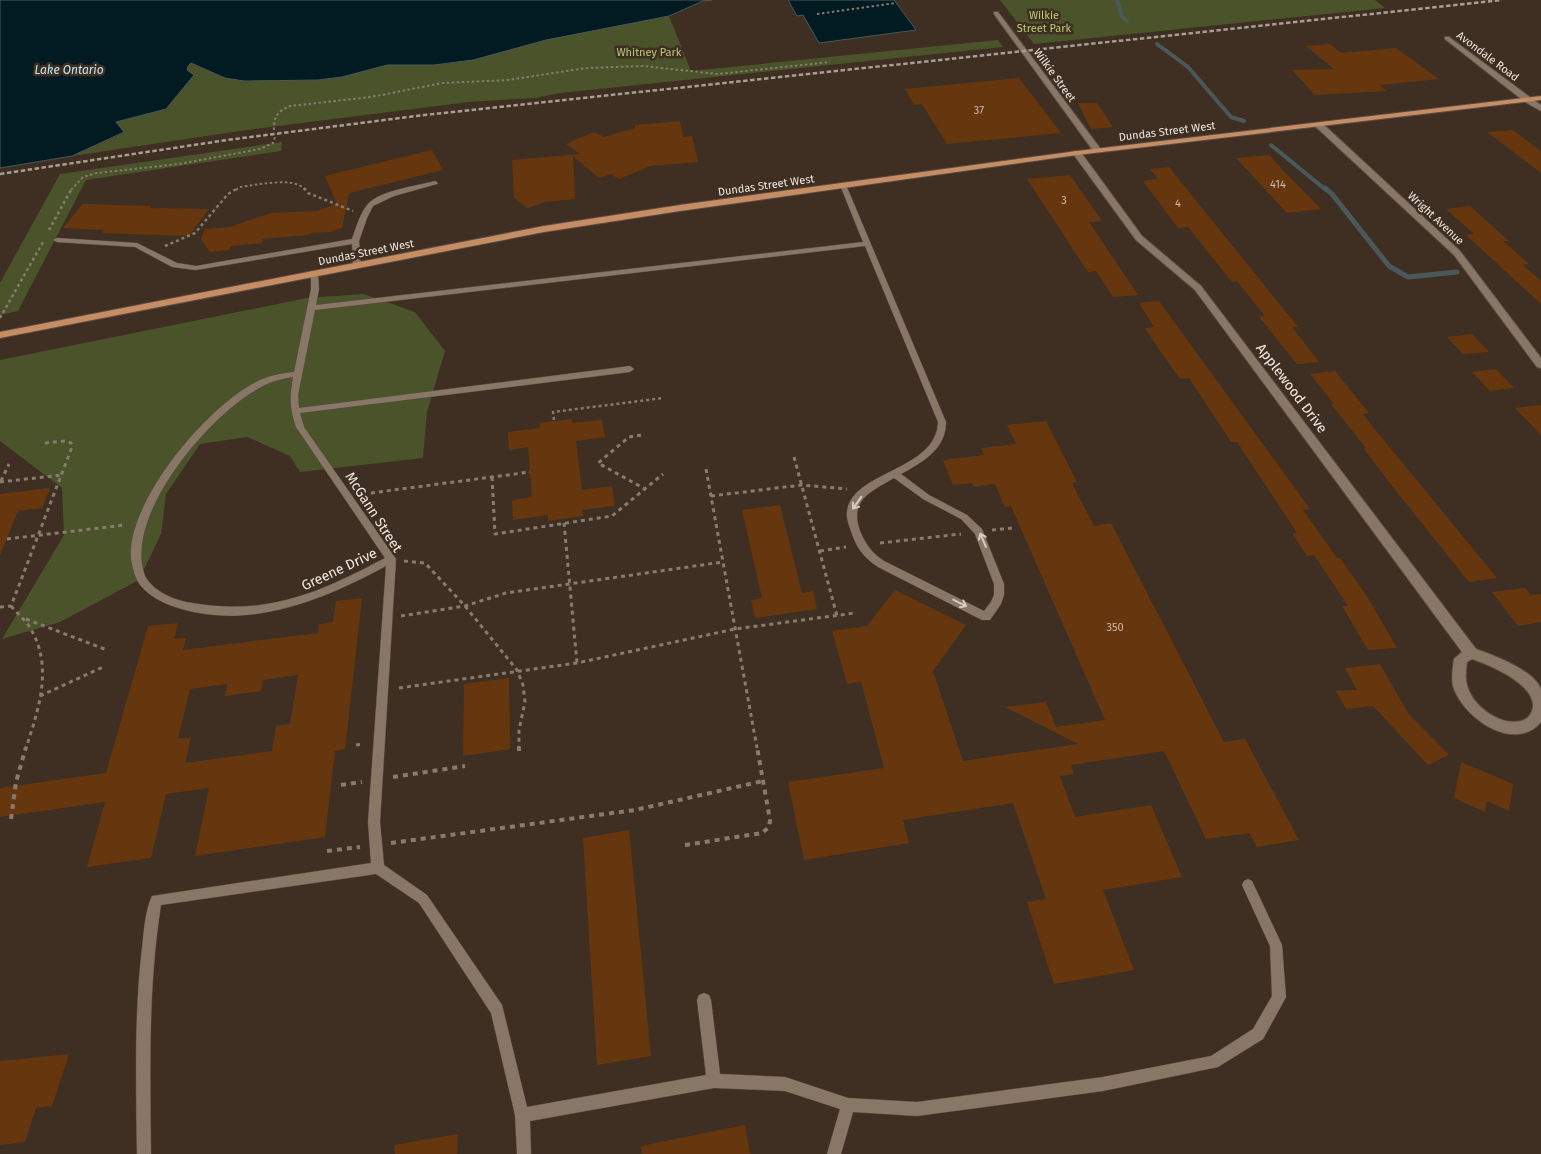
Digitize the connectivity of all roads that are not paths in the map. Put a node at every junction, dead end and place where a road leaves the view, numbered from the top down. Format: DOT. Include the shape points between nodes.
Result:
graph roads {
  1 [pos="996,12"];
  2 [pos="1447,38"];
  3 [pos="1541,98"];
  4 [pos="1528,100"];
  5 [pos="1541,109"];
  6 [pos="1319,125"];
  7 [pos="1097,150"];
  8 [pos="1077,153"];
  9 [pos="435,184"];
  10 [pos="843,185"];
  11 [pos="57,240"];
  12 [pos="355,241"];
  13 [pos="867,244"];
  14 [pos="357,265"];
  15 [pos="314,273"];
  16 [pos="312,308"];
  17 [pos="0,335"];
  18 [pos="1541,365"];
  19 [pos="630,369"];
  20 [pos="299,374"];
  21 [pos="295,410"];
  22 [pos="895,474"];
  23 [pos="391,559"];
  24 [pos="1471,653"];
  25 [pos="378,868"];
  26 [pos="1248,884"];
  27 [pos="704,1000"];
  28 [pos="714,1081"];
  29 [pos="848,1105"];
  30 [pos="522,1115"];
  31 [pos="144,1154"];
  32 [pos="524,1154"];
  33 [pos="834,1154"];
  1 -- 7 [label="street, Wilkie Street"];
  2 -- 4 [label="street, Avondale Road"];
  3 -- 4 [label="main road, Dundas Street West"];
  4 -- 5 [label="street, Avondale Road"];
  4 -- 6 [label="main road, Dundas Street West"];
  6 -- 7 [label="main road, Dundas Street West"];
  6 -- 18 [label="street, Wright Avenue" via="1458,253"];
  7 -- 8 [label="main road, Dundas Street West"];
  8 -- 10 [label="main road, Dundas Street West"];
  8 -- 24 [label="street, Applewood Drive" via="1140,238 1198,288"];
  9 -- 12 [label="lane" via="372,204"];
  10 -- 13 [label="lane"];
  10 -- 14 [label="main road, Dundas Street West" via="544,229"];
  11 -- 12 [label="lane" via="137,245 175,265 196,268"];
  12 -- 14 [label="lane"];
  13 -- 16 [label="lane"];
  13 -- 22 [label="lane" via="942,422 941,437 932,450"];
  14 -- 15 [label="main road, Dundas Street West"];
  15 -- 16 [label="lane, McGann Street"];
  15 -- 17 [label="main road, Dundas Street West"];
  16 -- 20 [label="lane, McGann Street"];
  19 -- 21 [label="lane"];
  20 -- 21 [label="lane, McGann Street" via="294,395"];
  20 -- 23 [label="lane, Greene Drive" via="267,380 231,403 178,459 140,523 135,552 139,573 152,591 174,603 230,613 292,604 331,590"];
  21 -- 23 [label="lane, McGann Street" via="300,427"];
  22 -- 22 [label="lane, one-way" via="856,500 852,520 860,546 881,564 986,617 996,604 999,584 979,532 964,517 926,498"];
  23 -- 25 [label="lane, McGann Street" via="374,822"];
  24 -- 24 [label="street" via="1461,659 1458,672 1466,700 1475,711 1492,723 1517,728 1539,715 1540,703 1532,689 1502,664"];
  25 -- 30 [label="lane" via="423,899 497,1010"];
  25 -- 31 [label="lane" via="156,900 149,935 144,1018"];
  26 -- 29 [label="lane" via="1276,945 1279,997 1258,1034 1213,1062 1104,1084 917,1109"];
  27 -- 28 [label="lane"];
  28 -- 29 [label="lane" via="785,1084"];
  28 -- 30 [label="lane"];
  29 -- 33 [label="lane"];
  30 -- 32 [label="lane"];
}
